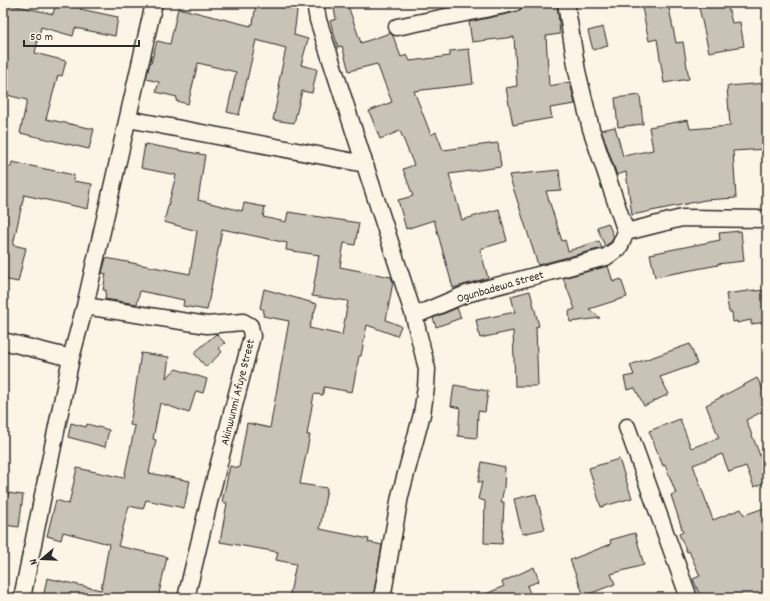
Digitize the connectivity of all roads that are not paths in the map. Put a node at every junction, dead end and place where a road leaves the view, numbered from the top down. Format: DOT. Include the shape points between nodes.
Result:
graph roads {
  1 [pos="154,3"];
  2 [pos="315,3"];
  3 [pos="514,3"];
  4 [pos="566,3"];
  5 [pos="397,27"];
  6 [pos="128,119"];
  7 [pos="365,164"];
  8 [pos="767,219"];
  9 [pos="626,232"];
  10 [pos="85,306"];
  11 [pos="414,316"];
  12 [pos="3,341"];
  13 [pos="72,358"];
  14 [pos="627,427"];
  15 [pos="22,598"];
  16 [pos="186,598"];
  17 [pos="382,598"];
  18 [pos="689,598"];
  1 -- 6 [label="street"];
  2 -- 7 [label="street" via="318,20"];
  3 -- 5 [label="street"];
  4 -- 9 [label="street" via="577,71 591,129"];
  6 -- 7 [label="street"];
  6 -- 10 [label="street"];
  7 -- 11 [label="street"];
  8 -- 9 [label="street" via="682,218"];
  9 -- 11 [label="street, Ogunbadewa Street" via="619,248 606,257 466,294"];
  10 -- 13 [label="street"];
  10 -- 16 [label="street, Akinwunmi Afuye Street" via="207,325 243,322 250,326 252,336"];
  11 -- 17 [label="street" via="427,369 426,387 422,414 400,496"];
  12 -- 13 [label="street"];
  13 -- 15 [label="street"];
  14 -- 18 [label="street"];
}
